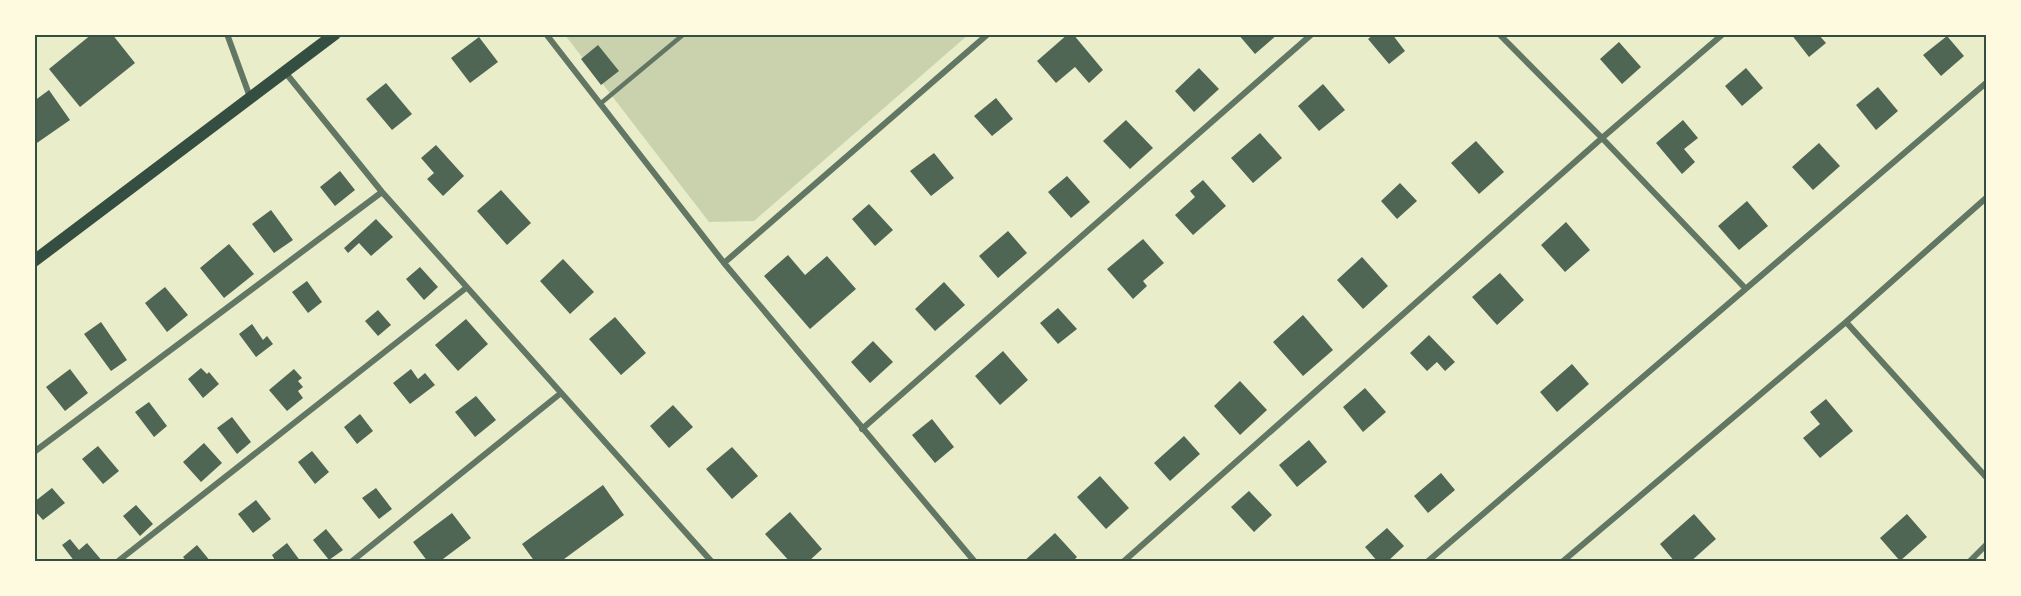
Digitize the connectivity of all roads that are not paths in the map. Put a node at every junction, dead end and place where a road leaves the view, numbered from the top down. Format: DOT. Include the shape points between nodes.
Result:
graph roads {
  1 [pos="227,34"];
  2 [pos="335,34"];
  3 [pos="546,34"];
  4 [pos="684,34"];
  5 [pos="988,34"];
  6 [pos="1312,34"];
  7 [pos="1499,34"];
  8 [pos="1723,34"];
  9 [pos="285,72"];
  10 [pos="1986,83"];
  11 [pos="250,98"];
  12 [pos="600,104"];
  13 [pos="1602,138"];
  14 [pos="382,192"];
  15 [pos="1986,198"];
  16 [pos="34,261"];
  17 [pos="724,263"];
  18 [pos="466,288"];
  19 [pos="1745,288"];
  20 [pos="1846,322"];
  21 [pos="561,393"];
  22 [pos="862,429"];
  23 [pos="34,452"];
  24 [pos="1986,477"];
  25 [pos="1986,545"];
  26 [pos="117,561"];
  27 [pos="351,561"];
  28 [pos="712,561"];
  29 [pos="975,561"];
  30 [pos="1124,561"];
  31 [pos="1427,561"];
  32 [pos="1562,561"];
  33 [pos="1969,561"];
  1 -- 11 [label="street"];
  2 -- 9 [label="main road"];
  3 -- 12 [label="street"];
  4 -- 12 [label="lane"];
  5 -- 17 [label="street"];
  6 -- 22 [label="street"];
  7 -- 13 [label="street"];
  8 -- 13 [label="street"];
  9 -- 11 [label="main road"];
  9 -- 14 [label="street"];
  10 -- 19 [label="street"];
  11 -- 16 [label="main road"];
  12 -- 17 [label="street"];
  13 -- 19 [label="street"];
  13 -- 30 [label="street"];
  14 -- 18 [label="street"];
  14 -- 23 [label="street"];
  15 -- 20 [label="street"];
  17 -- 22 [label="street"];
  18 -- 21 [label="street"];
  18 -- 26 [label="street"];
  19 -- 31 [label="street"];
  20 -- 24 [label="street"];
  20 -- 32 [label="street"];
  21 -- 27 [label="street"];
  21 -- 28 [label="street"];
  22 -- 29 [label="street"];
  25 -- 33 [label="street"];
}
